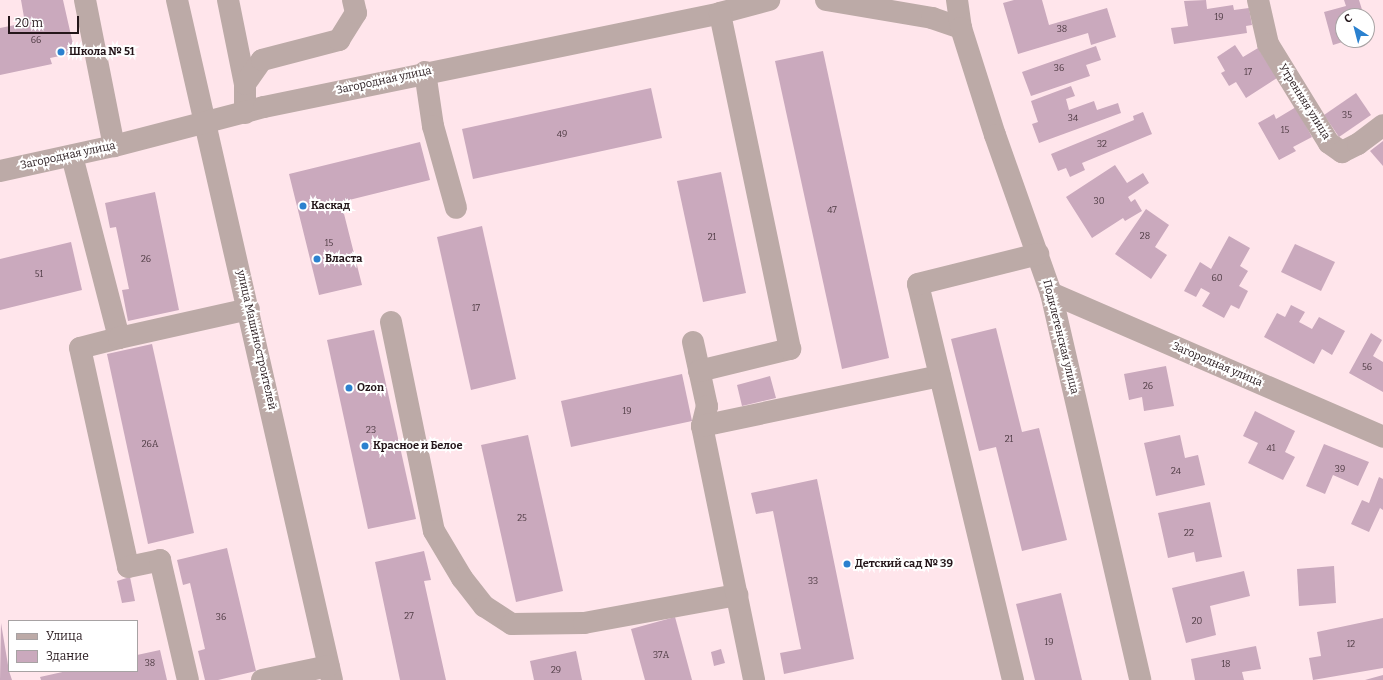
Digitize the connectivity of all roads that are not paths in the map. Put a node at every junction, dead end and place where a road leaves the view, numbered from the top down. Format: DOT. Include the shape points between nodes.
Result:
graph roads {
  1 [pos="85,0"];
  2 [pos="177,0"];
  3 [pos="228,0"];
  4 [pos="353,0"];
  5 [pos="769,0"];
  6 [pos="826,0"];
  7 [pos="957,0"];
  8 [pos="1258,0"];
  9 [pos="720,13"];
  10 [pos="961,28"];
  11 [pos="425,72"];
  12 [pos="245,84"];
  13 [pos="244,113"];
  14 [pos="206,122"];
  15 [pos="1383,125"];
  16 [pos="114,146"];
  17 [pos="72,156"];
  18 [pos="0,171"];
  19 [pos="456,208"];
  20 [pos="1038,254"];
  21 [pos="1051,293"];
  22 [pos="249,309"];
  23 [pos="391,322"];
  24 [pos="119,338"];
  25 [pos="693,342"];
  26 [pos="699,371"];
  27 [pos="940,376"];
  28 [pos="702,426"];
  29 [pos="1383,437"];
  30 [pos="737,595"];
  31 [pos="331,673"];
  32 [pos="188,680"];
  33 [pos="262,680"];
  34 [pos="754,680"];
  35 [pos="1013,680"];
  36 [pos="1140,680"];
  1 -- 16 [label="street"];
  2 -- 14 [label="street, улица Машиностроителей"];
  3 -- 12 [label="street"];
  4 -- 12 [label="street" via="356,13 339,40 262,60"];
  5 -- 9 [label="street, Загородная улица"];
  6 -- 10 [label="street" via="932,18"];
  7 -- 10 [label="street, Подклетенская улица"];
  8 -- 15 [label="street, Утренняя улица" via="1268,44 1330,143 1342,152 1358,144"];
  9 -- 11 [label="street, Загородная улица"];
  9 -- 26 [label="street" via="790,350"];
  10 -- 20 [label="street, Подклетенская улица"];
  11 -- 13 [label="street, Загородная улица"];
  11 -- 19 [label="street" via="433,126"];
  12 -- 13 [label="street"];
  13 -- 14 [label="street, Загородная улица"];
  14 -- 16 [label="street, Загородная улица"];
  14 -- 22 [label="street, улица Машиностроителей"];
  16 -- 17 [label="street, Загородная улица"];
  17 -- 18 [label="street, Загородная улица"];
  17 -- 24 [label="street"];
  20 -- 21 [label="street, Подклетенская улица"];
  20 -- 27 [label="street" via="918,284"];
  21 -- 29 [label="street, Загородная улица"];
  21 -- 36 [label="street, Подклетенская улица"];
  22 -- 24 [label="street"];
  22 -- 31 [label="street, улица Машиностроителей"];
  23 -- 30 [label="street" via="434,531 462,578 484,606 512,624 584,623"];
  24 -- 32 [label="street" via="80,348 128,567 160,560"];
  25 -- 26 [label="street"];
  26 -- 28 [label="street" via="707,406"];
  27 -- 28 [label="street"];
  27 -- 35 [label="street"];
  28 -- 30 [label="street"];
  30 -- 34 [label="street"];
  31 -- 33 [label="street"];
}
